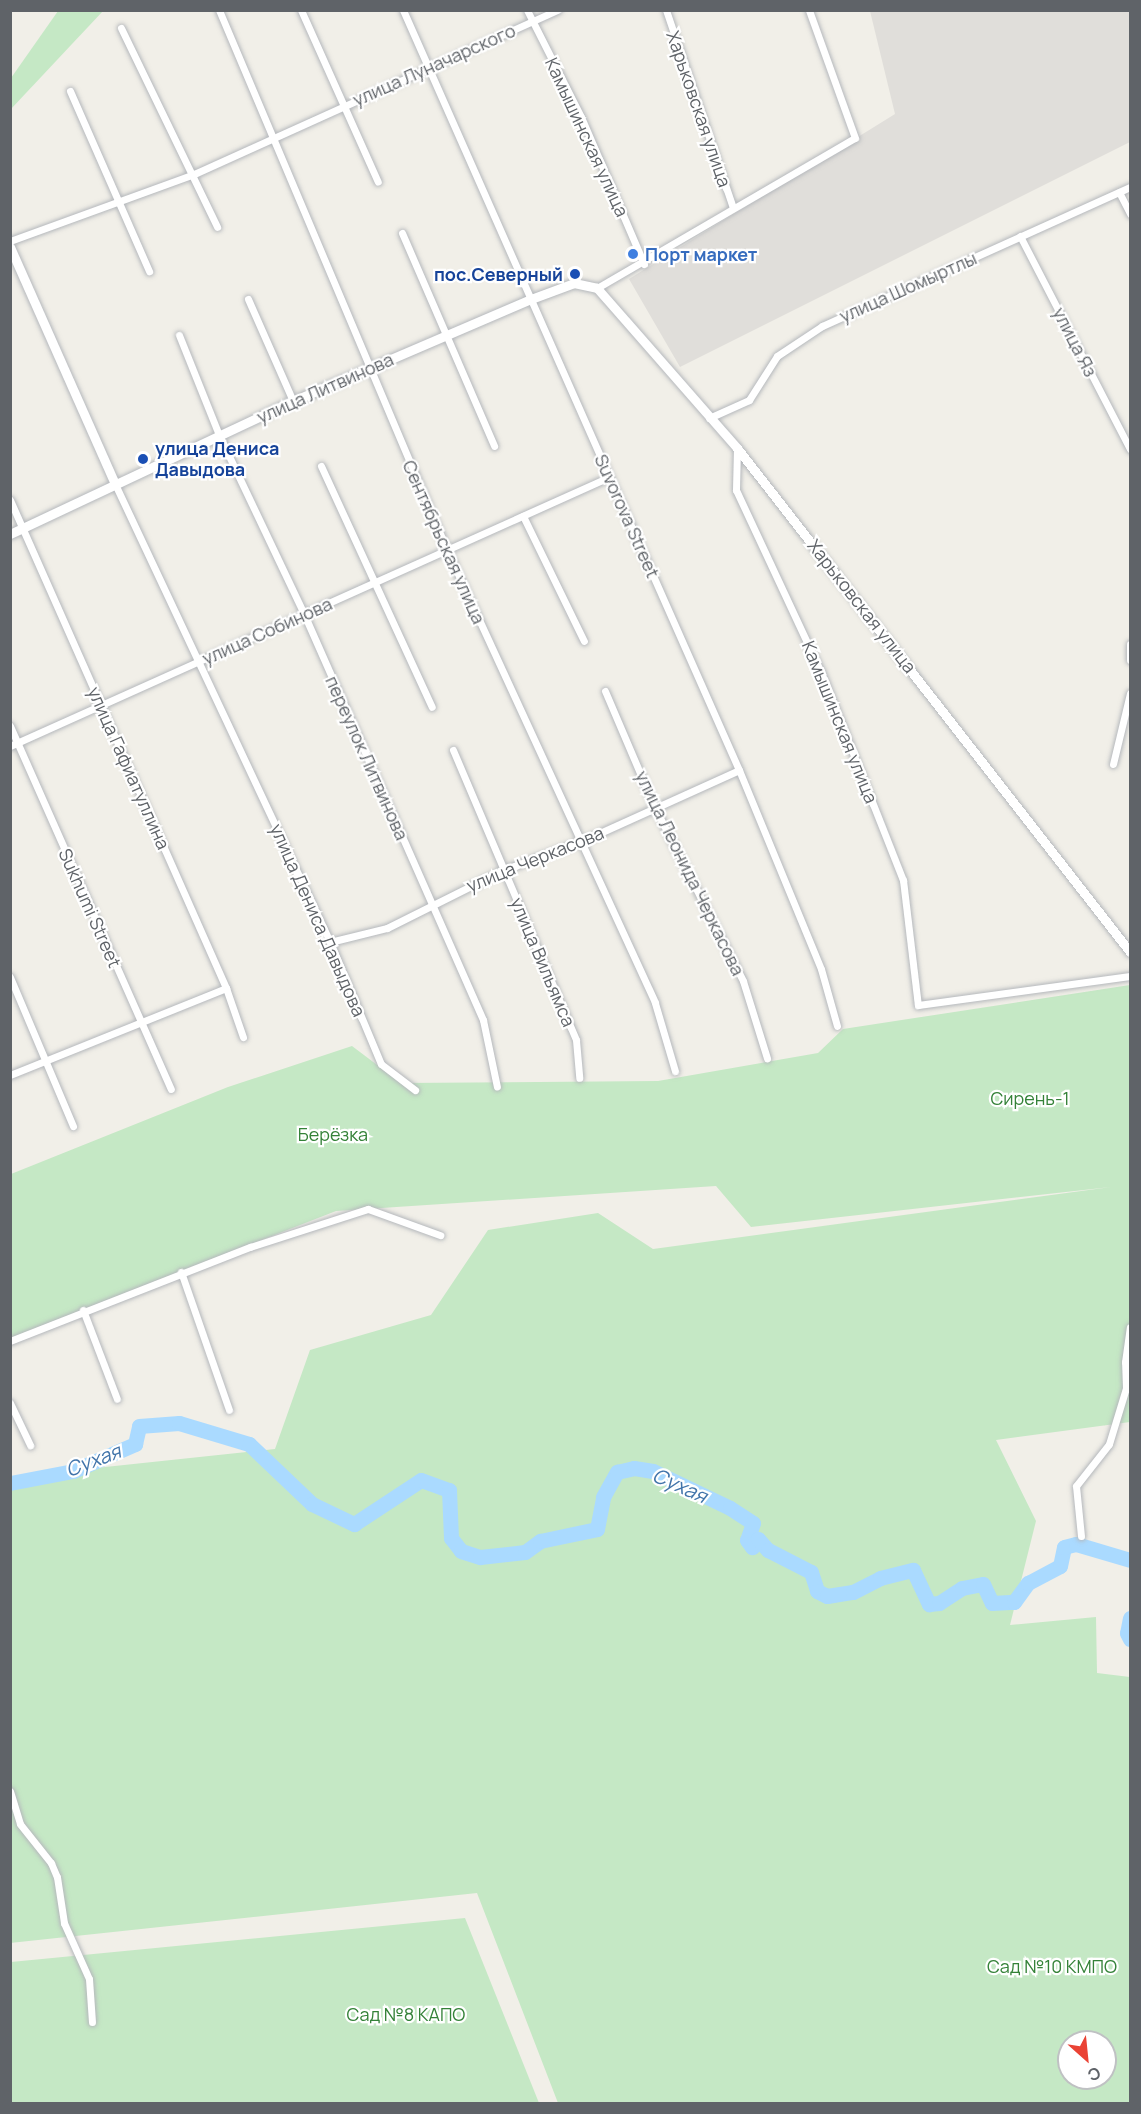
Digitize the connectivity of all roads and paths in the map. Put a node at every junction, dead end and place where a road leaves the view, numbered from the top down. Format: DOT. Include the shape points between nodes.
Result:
graph roads {
  1 [pos="219,10"];
  2 [pos="302,10"];
  3 [pos="403,10"];
  4 [pos="527,10"];
  5 [pos="558,10"];
  6 [pos="666,10"];
  7 [pos="809,10"];
  8 [pos="532,22"];
  9 [pos="121,28"];
  10 [pos="429,66"];
  11 [pos="70,91"];
  12 [pos="344,106"];
  13 [pos="274,139"];
  14 [pos="194,174"];
  15 [pos="378,182"];
  16 [pos="1131,187"];
  17 [pos="1119,192"];
  18 [pos="119,203"];
  19 [pos="733,208"];
  20 [pos="1131,214"];
  21 [pos="218,227"];
  22 [pos="402,233"];
  23 [pos="1020,236"];
  24 [pos="10,241"];
  25 [pos="10,247"];
  26 [pos="644,264"];
  27 [pos="149,270"];
  28 [pos="597,288"];
  29 [pos="531,298"];
  30 [pos="248,299"];
  31 [pos="179,335"];
  32 [pos="444,336"];
  33 [pos="367,370"];
  34 [pos="293,401"];
  35 [pos="709,418"];
  36 [pos="219,435"];
  37 [pos="494,446"];
  38 [pos="737,448"];
  39 [pos="1131,449"];
  40 [pos="321,466"];
  41 [pos="609,477"];
  42 [pos="115,484"];
  43 [pos="10,500"];
  44 [pos="523,516"];
  45 [pos="24,527"];
  46 [pos="10,534"];
  47 [pos="447,550"];
  48 [pos="373,583"];
  49 [pos="303,614"];
  50 [pos="584,641"];
  51 [pos="1131,644"];
  52 [pos="201,660"];
  53 [pos="1131,660"];
  54 [pos="605,691"];
  55 [pos="1131,693"];
  56 [pos="101,705"];
  57 [pos="432,707"];
  58 [pos="10,726"];
  59 [pos="14,744"];
  60 [pos="453,750"];
  61 [pos="1113,764"];
  62 [pos="739,770"];
  63 [pos="656,808"];
  64 [pos="582,841"];
  65 [pos="503,870"];
  66 [pos="432,904"];
  67 [pos="330,942"];
  68 [pos="1131,952"];
  69 [pos="1131,976"];
  70 [pos="10,978"];
  71 [pos="226,988"];
  72 [pos="141,1022"];
  73 [pos="837,1026"];
  74 [pos="243,1037"];
  75 [pos="767,1058"];
  76 [pos="48,1061"];
  77 [pos="675,1071"];
  78 [pos="10,1075"];
  79 [pos="579,1078"];
  80 [pos="498,1087"];
  81 [pos="171,1089"];
  82 [pos="415,1090"];
  83 [pos="73,1126"];
  84 [pos="440,1235"];
  85 [pos="181,1272"];
  86 [pos="82,1310"];
  87 [pos="1131,1327"];
  88 [pos="10,1341"];
  89 [pos="117,1399"];
  90 [pos="10,1403"];
  91 [pos="229,1410"];
  92 [pos="30,1445"];
  93 [pos="1081,1536"];
  94 [pos="10,1791"];
  95 [pos="92,2022"];
  1 -- 13 [label="street, Сентябрьская улица"];
  2 -- 12 [label="street, улица Луначарского"];
  3 -- 10 [label="street, Suvorova Street"];
  4 -- 8 [label="street, Камышинская улица"];
  5 -- 8 [label="street, улица Луначарского"];
  6 -- 19 [label="street, Харьковская улица"];
  7 -- 19 [label="street" via="855,138"];
  8 -- 10 [label="street, улица Луначарского"];
  8 -- 26 [label="street, Камышинская улица" via="581,117"];
  9 -- 14 [label="street"];
  10 -- 12 [label="street, улица Луначарского"];
  10 -- 29 [label="street, Suvorova Street"];
  11 -- 18 [label="street"];
  12 -- 13 [label="street, улица Луначарского"];
  12 -- 15 [label="street, улица Луначарского"];
  13 -- 14 [label="street, улица Луначарского"];
  13 -- 33 [label="street, Сентябрьская улица"];
  14 -- 18 [label="street, улица Луначарского"];
  14 -- 21 [label="street"];
  16 -- 17 [label="street, улица Шомыртлы"];
  17 -- 20 [label="street"];
  17 -- 23 [label="street, улица Шомыртлы"];
  18 -- 24 [label="street, улица Луначарского"];
  18 -- 27 [label="street"];
  19 -- 26 [label="street"];
  22 -- 32 [label="street"];
  23 -- 35 [label="street, улица Шомыртлы" via="822,326 777,356 749,400"];
  23 -- 39 [label="street, улица Яз"];
  25 -- 42 [label="street, улица Дениса Давыдова"];
  26 -- 28 [label="street"];
  28 -- 29 [label="street, улица Литвинова" via="574,283"];
  28 -- 35 [label="street, Харьковская улица"];
  29 -- 32 [label="street, улица Литвинова"];
  29 -- 41 [label="street, Suvorova Street"];
  30 -- 34 [label="street"];
  31 -- 36 [label="street, переулок Литвинова"];
  32 -- 33 [label="street, улица Литвинова"];
  32 -- 37 [label="street"];
  33 -- 34 [label="street, улица Литвинова"];
  33 -- 47 [label="street, Сентябрьская улица"];
  34 -- 36 [label="street, улица Литвинова"];
  35 -- 38 [label="street, Харьковская улица"];
  36 -- 42 [label="street, улица Литвинова"];
  36 -- 49 [label="street, переулок Литвинова"];
  38 -- 68 [label="street, Харьковская улица"];
  38 -- 69 [label="street, Камышинская улица" via="736,490 822,672 903,880 918,1005"];
  40 -- 48 [label="street"];
  41 -- 44 [label="street, улица Собинова"];
  41 -- 62 [label="street, Suvorova Street"];
  42 -- 45 [label="street, улица Литвинова"];
  42 -- 52 [label="street, улица Дениса Давыдова"];
  43 -- 45 [label="street, улица Гафиатуллина"];
  44 -- 47 [label="street, улица Собинова"];
  44 -- 50 [label="street"];
  45 -- 46 [label="street, улица Литвинова"];
  45 -- 56 [label="street, улица Гафиатуллина"];
  47 -- 48 [label="street, улица Собинова"];
  47 -- 64 [label="street, Сентябрьская улица"];
  48 -- 49 [label="street, улица Собинова"];
  48 -- 57 [label="street"];
  49 -- 52 [label="street, улица Собинова"];
  49 -- 66 [label="street, переулок Литвинова"];
  51 -- 53 [label="street"];
  52 -- 56 [label="street, улица Собинова"];
  52 -- 67 [label="street, улица Дениса Давыдова"];
  54 -- 63 [label="street, улица Леонида Черкасова"];
  55 -- 61 [label="street"];
  56 -- 59 [label="street, улица Собинова"];
  56 -- 71 [label="street, улица Гафиатуллина"];
  58 -- 59 [label="street, Sukhumi Street"];
  59 -- 72 [label="street, Sukhumi Street"];
  60 -- 65 [label="street, улица Вильямса"];
  62 -- 63 [label="street, улица Черкасова"];
  62 -- 73 [label="street, Suvorova Street" via="821,969"];
  63 -- 64 [label="street, улица Черкасова"];
  63 -- 75 [label="street, улица Леонида Черкасова" via="743,981"];
  64 -- 65 [label="street, улица Черкасова"];
  64 -- 77 [label="street, Сентябрьская улица" via="655,1003"];
  65 -- 66 [label="street, улица Черкасова"];
  65 -- 79 [label="street, улица Вильямса" via="576,1040"];
  66 -- 67 [label="street, улица Черкасова" via="387,928"];
  66 -- 80 [label="street, переулок Литвинова" via="483,1020"];
  67 -- 82 [label="street, улица Дениса Давыдова" via="381,1064"];
  70 -- 76 [label="street"];
  71 -- 72 [label="street"];
  71 -- 74 [label="street, улица Гафиатуллина"];
  72 -- 76 [label="street"];
  72 -- 81 [label="street, Sukhumi Street"];
  76 -- 78 [label="street"];
  76 -- 83 [label="street"];
  84 -- 85 [label="street" via="368,1209"];
  85 -- 86 [label="street"];
  85 -- 91 [label="street"];
  86 -- 88 [label="street"];
  86 -- 89 [label="street"];
  87 -- 93 [label="street" via="1125,1362 1126,1388 1109,1444 1076,1486"];
  90 -- 92 [label="street"];
  94 -- 95 [label="street" via="20,1824 51,1863 57,1877 64,1923 89,1978"];
}
